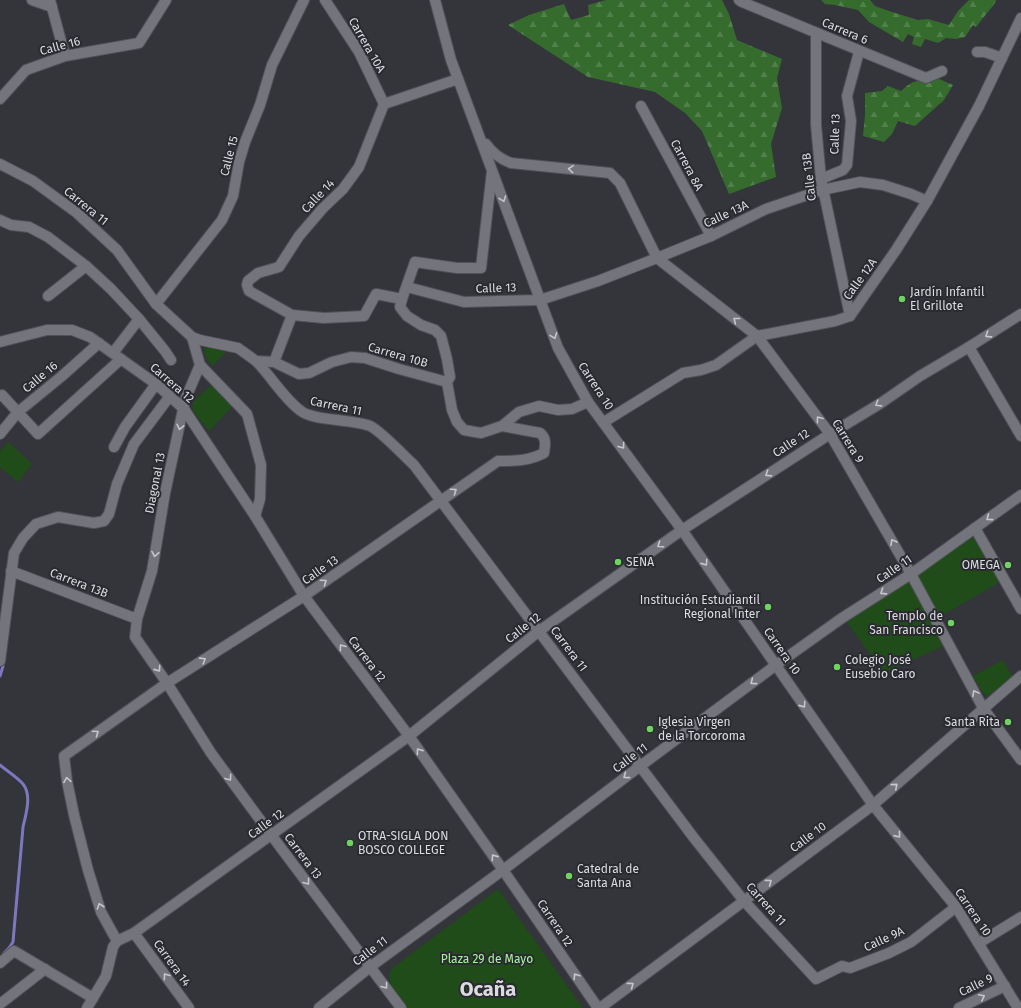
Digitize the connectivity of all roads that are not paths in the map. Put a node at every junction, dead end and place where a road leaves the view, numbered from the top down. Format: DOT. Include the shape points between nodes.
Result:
graph roads {
  1 [pos="32,0"];
  2 [pos="166,0"];
  3 [pos="304,0"];
  4 [pos="325,0"];
  5 [pos="435,0"];
  6 [pos="739,0"];
  7 [pos="51,3"];
  8 [pos="1021,18"];
  9 [pos="816,33"];
  10 [pos="859,52"];
  11 [pos="977,52"];
  12 [pos="65,56"];
  13 [pos="1002,58"];
  14 [pos="942,71"];
  15 [pos="458,79"];
  16 [pos="0,99"];
  17 [pos="384,104"];
  18 [pos="641,106"];
  19 [pos="480,136"];
  20 [pos="0,164"];
  21 [pos="492,169"];
  22 [pos="821,184"];
  23 [pos="927,201"];
  24 [pos="0,220"];
  25 [pos="711,236"];
  26 [pos="657,258"];
  27 [pos="86,266"];
  28 [pos="407,286"];
  29 [pos="48,296"];
  30 [pos="402,299"];
  31 [pos="540,300"];
  32 [pos="156,304"];
  33 [pos="1021,314"];
  34 [pos="292,315"];
  35 [pos="850,316"];
  36 [pos="139,319"];
  37 [pos="757,336"];
  38 [pos="192,337"];
  39 [pos="0,342"];
  40 [pos="99,343"];
  41 [pos="969,348"];
  42 [pos="113,353"];
  43 [pos="122,359"];
  44 [pos="171,360"];
  45 [pos="256,361"];
  46 [pos="274,362"];
  47 [pos="200,365"];
  48 [pos="448,382"];
  49 [pos="156,384"];
  50 [pos="0,396"];
  51 [pos="170,396"];
  52 [pos="588,402"];
  53 [pos="184,409"];
  54 [pos="18,412"];
  55 [pos="604,422"];
  56 [pos="502,426"];
  57 [pos="0,434"];
  58 [pos="830,434"];
  59 [pos="1021,436"];
  60 [pos="114,447"];
  61 [pos="1021,495"];
  62 [pos="440,500"];
  63 [pos="255,516"];
  64 [pos="975,528"];
  65 [pos="682,530"];
  66 [pos="11,571"];
  67 [pos="911,574"];
  68 [pos="5,591"];
  69 [pos="304,596"];
  70 [pos="1021,608"];
  71 [pos="137,619"];
  72 [pos="539,631"];
  73 [pos="135,637"];
  74 [pos="0,660"];
  75 [pos="776,665"];
  76 [pos="1021,676"];
  77 [pos="167,683"];
  78 [pos="983,708"];
  79 [pos="409,736"];
  80 [pos="1021,760"];
  81 [pos="640,766"];
  82 [pos="873,805"];
  83 [pos="272,836"];
  84 [pos="503,870"];
  85 [pos="744,901"];
  86 [pos="956,907"];
  87 [pos="1021,917"];
  88 [pos="134,933"];
  89 [pos="117,941"];
  90 [pos="979,943"];
  91 [pos="0,963"];
  92 [pos="370,967"];
  93 [pos="45,969"];
  94 [pos="816,979"];
  95 [pos="1005,986"];
  96 [pos="93,998"];
  97 [pos="0,1004"];
  98 [pos="87,1008"];
  99 [pos="189,1008"];
  100 [pos="319,1008"];
  101 [pos="401,1008"];
  102 [pos="599,1008"];
  103 [pos="959,1008"];
  104 [pos="1018,1008"];
  1 -- 7 [label="street"];
  2 -- 12 [label="street, Calle 16" via="139,43"];
  3 -- 32 [label="street, Calle 15" via="272,65 239,162 233,196 222,220"];
  4 -- 17 [label="street, Carrera 10A" via="359,52"];
  5 -- 15 [label="street"];
  6 -- 9 [label="street, Carrera 6"];
  7 -- 12 [label="street"];
  8 -- 13 [label="street, Calle 12A"];
  9 -- 10 [label="street, Carrera 6"];
  9 -- 22 [label="street, Calle 13B" via="816,124"];
  10 -- 14 [label="street, Carrera 6" via="926,78"];
  10 -- 22 [label="street, Calle 13" via="847,96 851,121 847,165"];
  11 -- 13 [label="street" via="986,52"];
  12 -- 16 [label="street, Calle 16" via="26,70"];
  13 -- 23 [label="street, Calle 12A"];
  15 -- 17 [label="street"];
  15 -- 19 [label="street"];
  17 -- 34 [label="street, Calle 14" via="359,167 343,189 299,236 279,267 258,274 248,281 250,291"];
  18 -- 25 [label="street, Carrera 8A"];
  19 -- 21 [label="street, Carrera 10"];
  26 -- 19 [label="street, Carrera 9, one-way" via="620,183 610,173 511,163 491,152"];
  20 -- 32 [label="street, Carrera 11" via="33,181 77,213 118,250"];
  21 -- 28 [label="street" via="481,268 457,268 416,262"];
  21 -- 31 [label="street, Carrera 10, one-way"];
  22 -- 23 [label="street, Calle 13A" via="860,182 883,185"];
  22 -- 25 [label="street, Calle 13A"];
  22 -- 35 [label="street, Calle 13B"];
  23 -- 35 [label="street, Calle 12A"];
  24 -- 27 [label="street" via="11,225 29,227 48,237"];
  25 -- 26 [label="street, Calle 13A"];
  26 -- 31 [label="street, Calle 13A"];
  37 -- 26 [label="street, Carrera 9, one-way"];
  27 -- 29 [label="street"];
  27 -- 36 [label="street"];
  28 -- 30 [label="street"];
  28 -- 31 [label="street, Calle 13" via="464,302"];
  30 -- 34 [label="street" via="376,294 364,316 324,318"];
  30 -- 48 [label="street" via="400,307 407,316 435,330 441,336 450,377"];
  31 -- 52 [label="street, Carrera 10, one-way" via="558,348"];
  32 -- 38 [label="street, Carrera 11"];
  33 -- 41 [label="street, Calle 12, one-way"];
  34 -- 46 [label="street"];
  35 -- 37 [label="street, Calle 12A"];
  36 -- 42 [label="street"];
  36 -- 44 [label="street"];
  37 -- 55 [label="street, Calle 12A" via="716,365 683,373"];
  58 -- 37 [label="street, Carrera 9, one-way"];
  38 -- 45 [label="street, Carrera 11" via="238,348"];
  38 -- 47 [label="street"];
  39 -- 40 [label="street, Carrera 12" via="47,330 72,330"];
  40 -- 42 [label="street, Carrera 12"];
  40 -- 54 [label="street, Calle 16"];
  41 -- 58 [label="street, Calle 12, one-way"];
  41 -- 59 [label="street"];
  42 -- 43 [label="street, Carrera 12"];
  43 -- 49 [label="street, Carrera 12"];
  43 -- 54 [label="street" via="38,434"];
  45 -- 46 [label="street"];
  45 -- 62 [label="street, Carrera 11" via="302,412 370,426 378,431 414,465"];
  46 -- 48 [label="street, Carrera 10B" via="299,374 310,373 332,362 351,357 365,358"];
  47 -- 53 [label="street, Diagonal 13"];
  47 -- 63 [label="street" via="247,414 261,466 260,499"];
  48 -- 56 [label="street" via="452,410 464,430 481,433"];
  49 -- 51 [label="street, Carrera 12"];
  49 -- 60 [label="street"];
  50 -- 54 [label="street" via="2,395"];
  51 -- 53 [label="street, Carrera 12"];
  51 -- 66 [label="street" via="134,444 117,484 109,514 104,521 94,523 58,517 36,524 14,553"];
  52 -- 55 [label="street, Carrera 10"];
  52 -- 56 [label="street" via="572,409 558,410 539,406 519,412"];
  53 -- 63 [label="street, Carrera 12"];
  53 -- 71 [label="street, Diagonal 13, one-way" via="165,493 152,571"];
  54 -- 57 [label="street, Calle 16"];
  55 -- 65 [label="street, Carrera 10, one-way"];
  62 -- 56 [label="street, Calle 13, one-way" via="498,461 535,458 544,453 545,442 540,433"];
  58 -- 65 [label="street, Calle 12, one-way"];
  67 -- 58 [label="street, Carrera 9, one-way"];
  61 -- 64 [label="street, Calle 11, one-way"];
  69 -- 62 [label="street, Calle 13, one-way"];
  62 -- 72 [label="street, Carrera 11"];
  63 -- 69 [label="street, Carrera 12"];
  64 -- 67 [label="street, Calle 11"];
  64 -- 70 [label="street"];
  65 -- 72 [label="street, Calle 12, one-way"];
  65 -- 75 [label="street, Carrera 10, one-way"];
  66 -- 68 [label="street"];
  66 -- 71 [label="street, Carrera 13B"];
  67 -- 75 [label="street, Calle 11, one-way" via="842,618"];
  78 -- 67 [label="street, Carrera 9, one-way"];
  68 -- 74 [label="street"];
  77 -- 69 [label="street, Calle 13, one-way"];
  79 -- 69 [label="street, Carrera 12, one-way"];
  71 -- 73 [label="street, Diagonal 13"];
  72 -- 79 [label="street, Calle 12"];
  72 -- 81 [label="street, Carrera 11"];
  73 -- 77 [label="street, Carrera 13, one-way"];
  75 -- 81 [label="street, Calle 11, one-way"];
  75 -- 82 [label="street, Carrera 10, one-way"];
  76 -- 78 [label="street, Calle 10"];
  77 -- 83 [label="street, Carrera 13, one-way" via="211,752"];
  89 -- 77 [label="street, Calle 13, one-way" via="102,912 88,870 68,788 64,756"];
  78 -- 80 [label="street, Carrera 9"];
  82 -- 78 [label="street, Calle 10, one-way"];
  79 -- 83 [label="street, Calle 12"];
  84 -- 79 [label="street, Carrera 12, one-way"];
  81 -- 84 [label="street, Calle 11, one-way"];
  81 -- 85 [label="street, Carrera 11"];
  85 -- 82 [label="street, Calle 10, one-way"];
  82 -- 86 [label="street, Carrera 10, one-way"];
  83 -- 88 [label="street, Calle 12"];
  83 -- 92 [label="street, Carrera 13, one-way"];
  84 -- 92 [label="street, Calle 11"];
  102 -- 84 [label="street, Carrera 12, one-way"];
  85 -- 94 [label="street, Carrera 11"];
  102 -- 85 [label="street, Calle 10, one-way"];
  86 -- 90 [label="street, Carrera 10"];
  86 -- 94 [label="street, Calle 9A" via="911,942 850,968 842,966"];
  87 -- 90 [label="street"];
  88 -- 89 [label="street, Calle 12"];
  99 -- 88 [label="street, Carrera 14, one-way"];
  89 -- 96 [label="street" via="113,947 106,976"];
  90 -- 95 [label="street, Carrera 10"];
  91 -- 93 [label="street" via="14,951"];
  92 -- 100 [label="street, Calle 11"];
  92 -- 101 [label="street, Carrera 13, one-way"];
  93 -- 96 [label="street"];
  93 -- 97 [label="street"];
  103 -- 95 [label="street, Calle 9, one-way"];
  95 -- 104 [label="street, Carrera 10"];
  96 -- 98 [label="street"];
}
